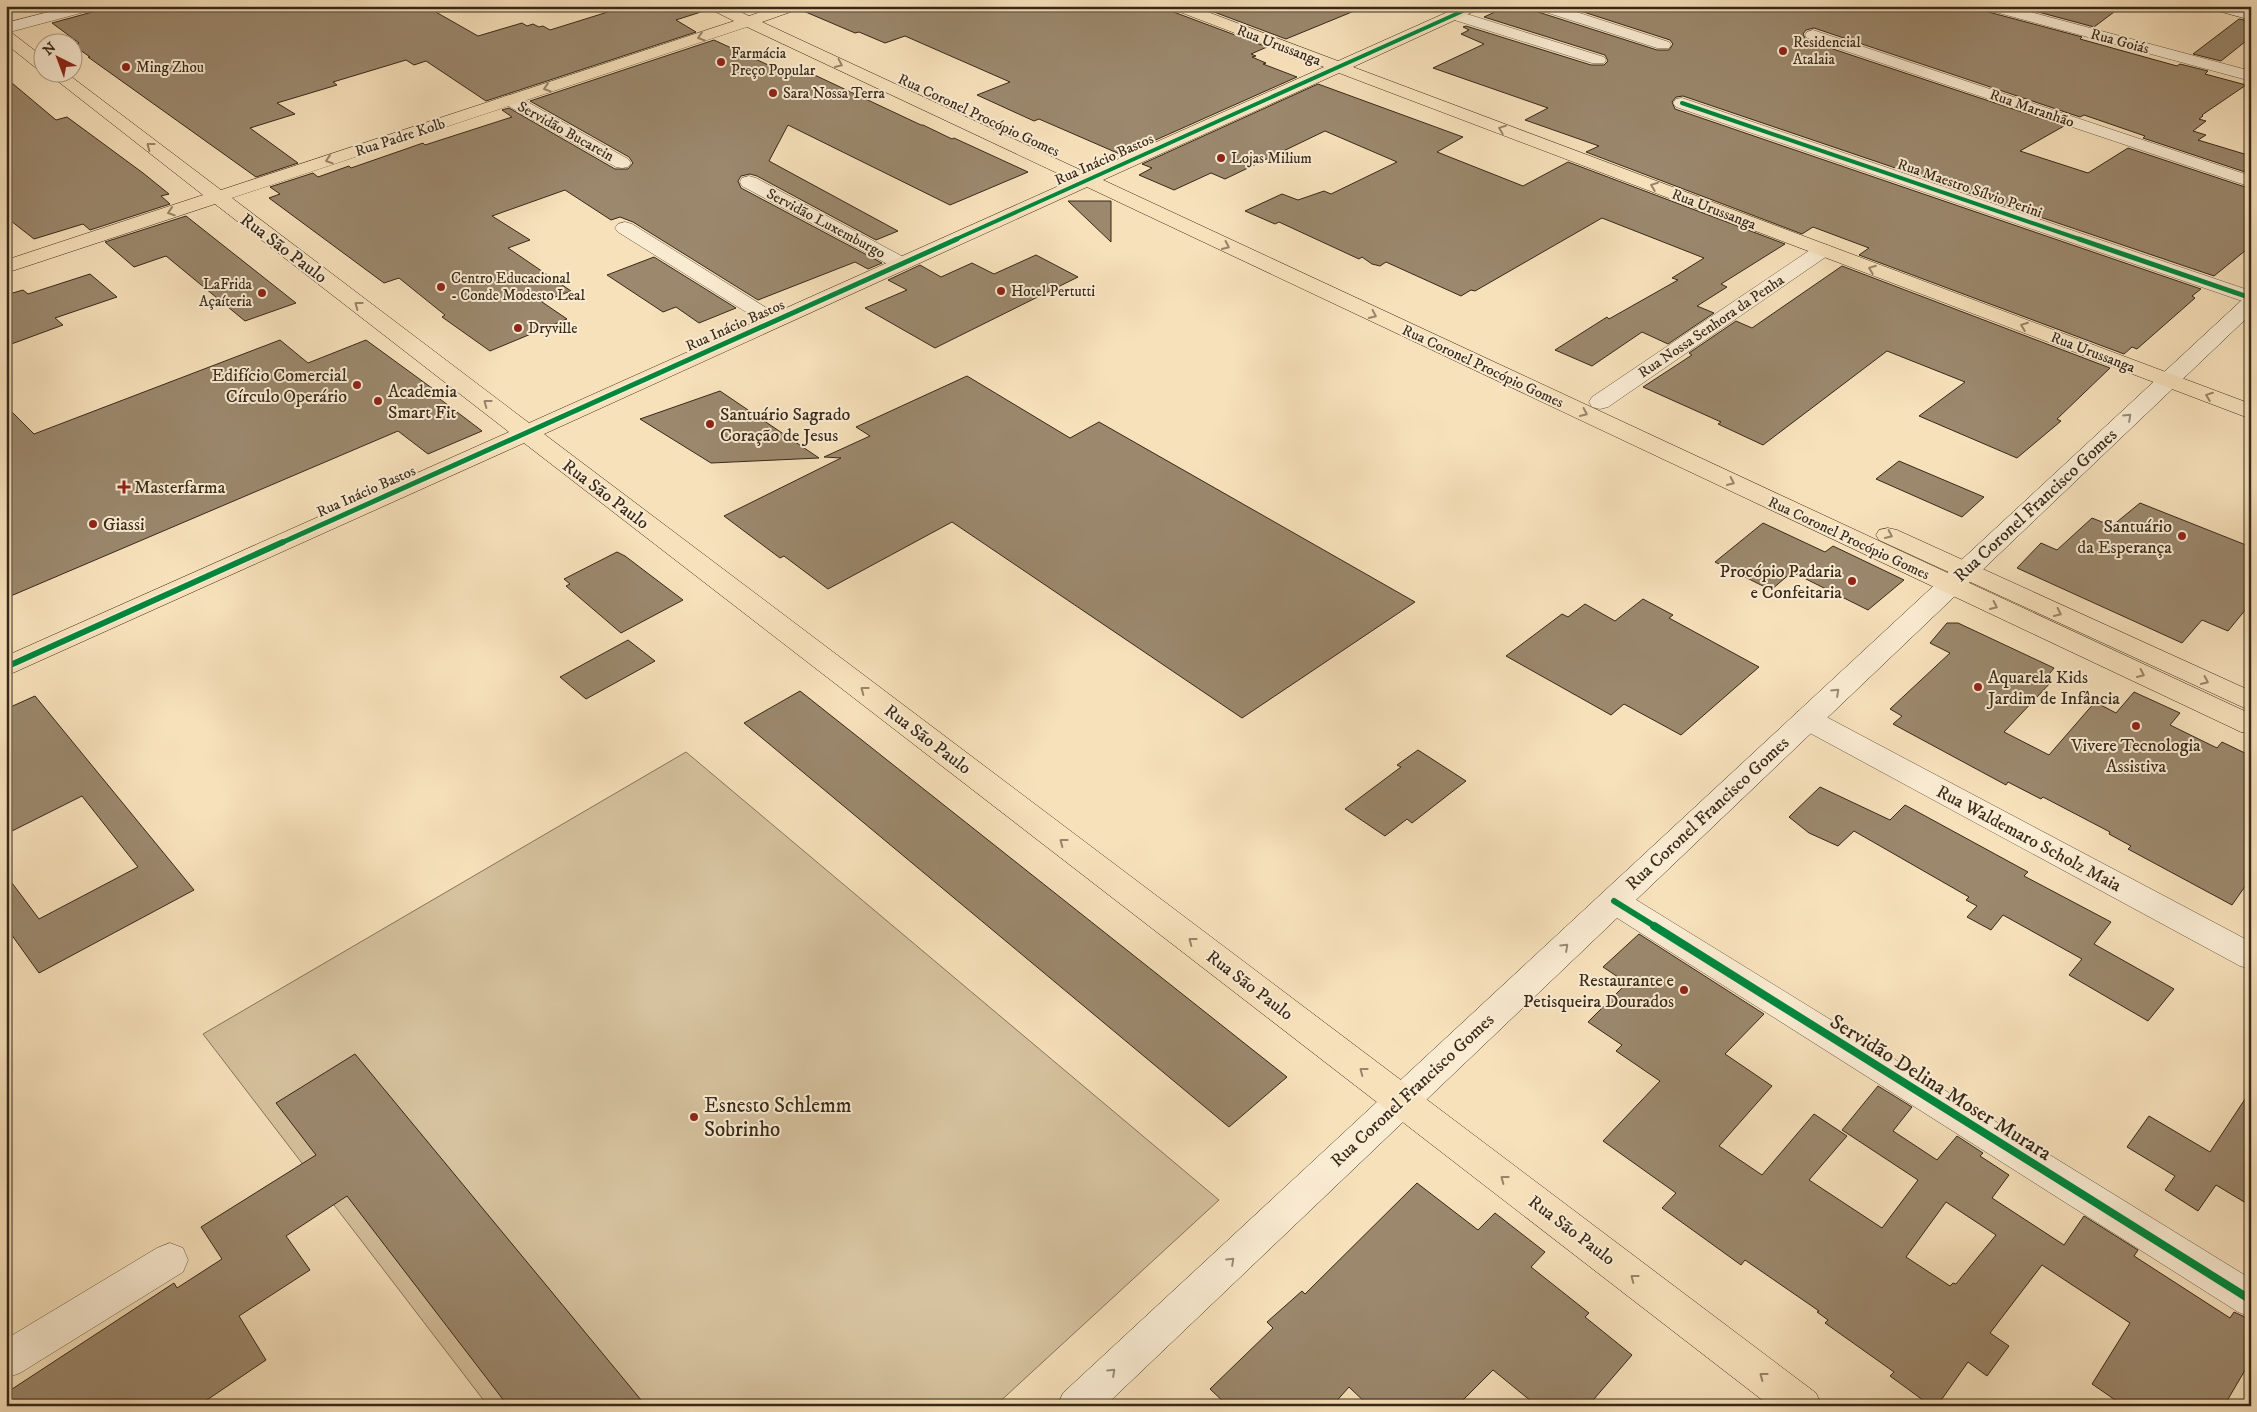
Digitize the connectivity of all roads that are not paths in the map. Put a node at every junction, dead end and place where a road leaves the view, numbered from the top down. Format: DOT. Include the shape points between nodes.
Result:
graph roads {
  1 [pos="91,6"];
  2 [pos="715,6"];
  3 [pos="794,6"];
  4 [pos="1177,6"];
  5 [pos="1474,6"];
  6 [pos="1541,6"];
  7 [pos="1989,6"];
  8 [pos="2216,6"];
  9 [pos="752,15"];
  10 [pos="1454,15"];
  11 [pos="2251,15"];
  12 [pos="6,28"];
  13 [pos="1813,34"];
  14 [pos="6,36"];
  15 [pos="1663,45"];
  16 [pos="32,56"];
  17 [pos="1598,60"];
  18 [pos="1339,67"];
  19 [pos="2251,76"];
  20 [pos="67,82"];
  21 [pos="511,100"];
  22 [pos="1682,103"];
  23 [pos="622,163"];
  24 [pos="1095,177"];
  25 [pos="749,182"];
  26 [pos="2251,182"];
  27 [pos="217,197"];
  28 [pos="625,228"];
  29 [pos="1823,250"];
  30 [pos="902,264"];
  31 [pos="6,267"];
  32 [pos="2251,298"];
  33 [pos="2251,302"];
  34 [pos="774,322"];
  35 [pos="2168,380"];
  36 [pos="1600,402"];
  37 [pos="2251,412"];
  38 [pos="526,433"];
  39 [pos="1958,578"];
  40 [pos="6,667"];
  41 [pos="2251,702"];
  42 [pos="1808,719"];
  43 [pos="2251,725"];
  44 [pos="1614,901"];
  45 [pos="2251,957"];
  46 [pos="1402,1101"];
  47 [pos="170,1260"];
  48 [pos="2251,1300"];
  49 [pos="6,1360"];
  50 [pos="1082,1404"];
  51 [pos="1802,1406"];
  1 -- 12 [label="street"];
  2 -- 9 [label="main road, Rua Coronel Procópio Gomes"];
  3 -- 9 [label="main road, Rua Padre Kolb"];
  4 -- 18 [label="main road, Rua Urussanga"];
  5 -- 10 [label="main road, Rua Inácio Bastos"];
  6 -- 15 [label="street"];
  7 -- 19 [label="street, Rua Goiás"];
  8 -- 11 [label="street"];
  9 -- 21 [label="main road, Rua Padre Kolb, one-way"];
  9 -- 24 [label="main road, Rua Coronel Procópio Gomes, one-way"];
  10 -- 17 [label="street"];
  10 -- 18 [label="main road, Rua Inácio Bastos"];
  13 -- 26 [label="street, Rua Maranhão"];
  14 -- 16 [label="main road"];
  18 -- 24 [label="main road, Rua Inácio Bastos"];
  29 -- 18 [label="main road, Rua Urussanga, one-way"];
  27 -- 20 [label="main road, Rua São Paulo, one-way"];
  21 -- 23 [label="street, Servidão Bucarein"];
  21 -- 27 [label="main road, Rua Padre Kolb, one-way"];
  22 -- 32 [label="street, Rua Maestro Sílvio Perini"];
  24 -- 30 [label="main road, Rua Inácio Bastos"];
  24 -- 36 [label="main road, Rua Coronel Procópio Gomes"];
  24 -- 39 [label="main road, Rua Coronel Procópio Gomes, one-way"];
  25 -- 30 [label="street, Servidão Luxemburgo"];
  27 -- 31 [label="main road, Rua Padre Kolb, one-way"];
  38 -- 27 [label="main road, Rua São Paulo, one-way"];
  28 -- 34 [label="street"];
  35 -- 29 [label="main road, Rua Urussanga, one-way"];
  29 -- 36 [label="street, Rua Nossa Senhora da Penha"];
  30 -- 34 [label="main road, Rua Inácio Bastos"];
  33 -- 35 [label="street, Rua Coronel Francisco Gomes"];
  34 -- 38 [label="main road, Rua Inácio Bastos"];
  37 -- 35 [label="main road, Rua Urussanga, one-way"];
  39 -- 35 [label="street, Rua Coronel Francisco Gomes, one-way"];
  36 -- 39 [label="main road, Rua Coronel Procópio Gomes, one-way"];
  38 -- 40 [label="main road, Rua Inácio Bastos"];
  46 -- 38 [label="main road, Rua São Paulo, one-way"];
  39 -- 41 [label="main road, Rua Coronel Procópio Gomes, one-way"];
  42 -- 39 [label="street, Rua Coronel Francisco Gomes, one-way"];
  39 -- 43 [label="main road, Rua Coronel Procópio Gomes, one-way"];
  42 -- 44 [label="street, Rua Coronel Francisco Gomes"];
  42 -- 45 [label="street, Rua Waldemaro Scholz Maia"];
  46 -- 44 [label="street, Rua Coronel Francisco Gomes, one-way"];
  44 -- 48 [label="street, Servidão Delina Moser Murara"];
  50 -- 46 [label="street, Rua Coronel Francisco Gomes, one-way"];
  51 -- 46 [label="main road, Rua São Paulo, one-way"];
  47 -- 49 [label="street"];
}
